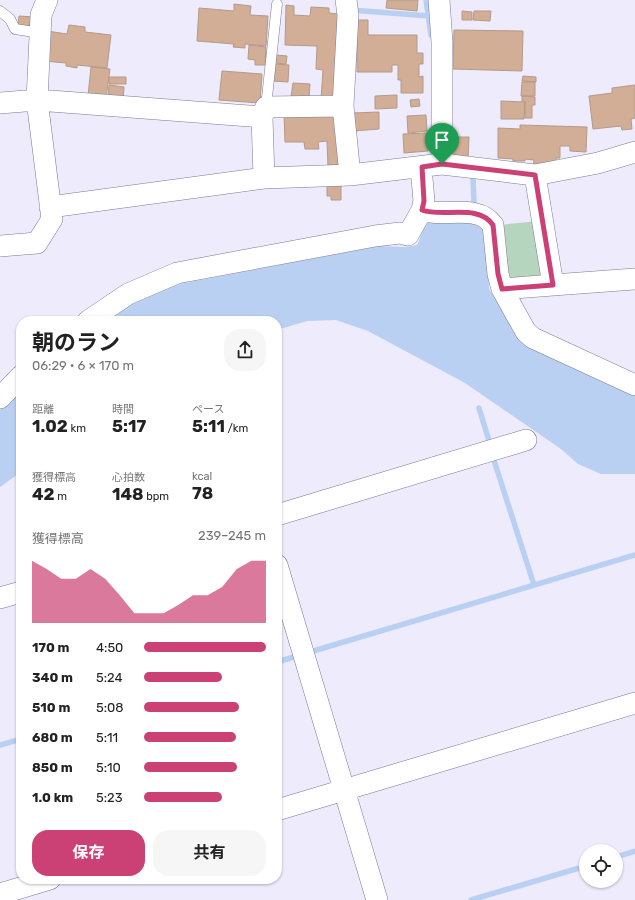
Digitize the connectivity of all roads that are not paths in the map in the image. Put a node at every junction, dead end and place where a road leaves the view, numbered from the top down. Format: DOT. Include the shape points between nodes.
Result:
graph roads {
  1 [pos="47,0"];
  2 [pos="346,0"];
  3 [pos="439,0"];
  4 [pos="277,4"];
  5 [pos="0,11"];
  6 [pos="41,33"];
  7 [pos="37,100"];
  8 [pos="0,103"];
  9 [pos="343,106"];
  10 [pos="264,112"];
  11 [pos="635,152"];
  12 [pos="442,164"];
  13 [pos="422,167"];
  14 [pos="350,175"];
  15 [pos="535,175"];
  16 [pos="264,178"];
  17 [pos="50,207"];
  18 [pos="422,210"];
  19 [pos="0,246"];
  20 [pos="635,279"];
  21 [pos="553,285"];
  22 [pos="502,289"];
  23 [pos="95,316"];
  24 [pos="16,381"];
  25 [pos="635,385"];
  26 [pos="0,398"];
  27 [pos="526,440"];
  28 [pos="282,513"];
  29 [pos="282,582"];
  30 [pos="16,593"];
  31 [pos="0,598"];
  32 [pos="635,703"];
  33 [pos="344,790"];
  34 [pos="282,809"];
  35 [pos="33,884"];
  36 [pos="0,894"];
  37 [pos="378,900"];
  1 -- 6 [label="street" via="42,15"];
  2 -- 9 [label="street" via="348,15"];
  3 -- 12 [label="street" via="442,42"];
  4 -- 10 [label="lane"];
  5 -- 6 [label="lane" via="10,19 15,30"];
  6 -- 7 [label="street"];
  7 -- 8 [label="street"];
  7 -- 10 [label="street"];
  7 -- 17 [label="street"];
  9 -- 10 [label="street"];
  9 -- 14 [label="street"];
  10 -- 16 [label="street"];
  11 -- 15 [label="street" via="598,163"];
  12 -- 13 [label="street"];
  12 -- 15 [label="street"];
  13 -- 14 [label="street"];
  13 -- 18 [label="street"];
  14 -- 16 [label="street"];
  15 -- 21 [label="street"];
  16 -- 17 [label="street"];
  17 -- 19 [label="street" via="52,219 37,243"];
  18 -- 22 [label="street" via="474,214 490,220 493,225"];
  18 -- 23 [label="street" via="408,235 400,233 375,236 177,273 128,294"];
  20 -- 21 [label="street"];
  21 -- 22 [label="street"];
  22 -- 25 [label="street" via="526,332 533,338"];
  24 -- 26 [label="street"];
  27 -- 28 [label="street"];
  29 -- 33 [label="street"];
  30 -- 31 [label="street"];
  32 -- 33 [label="street"];
  33 -- 34 [label="street"];
  33 -- 37 [label="street"];
  35 -- 36 [label="street"];
}
